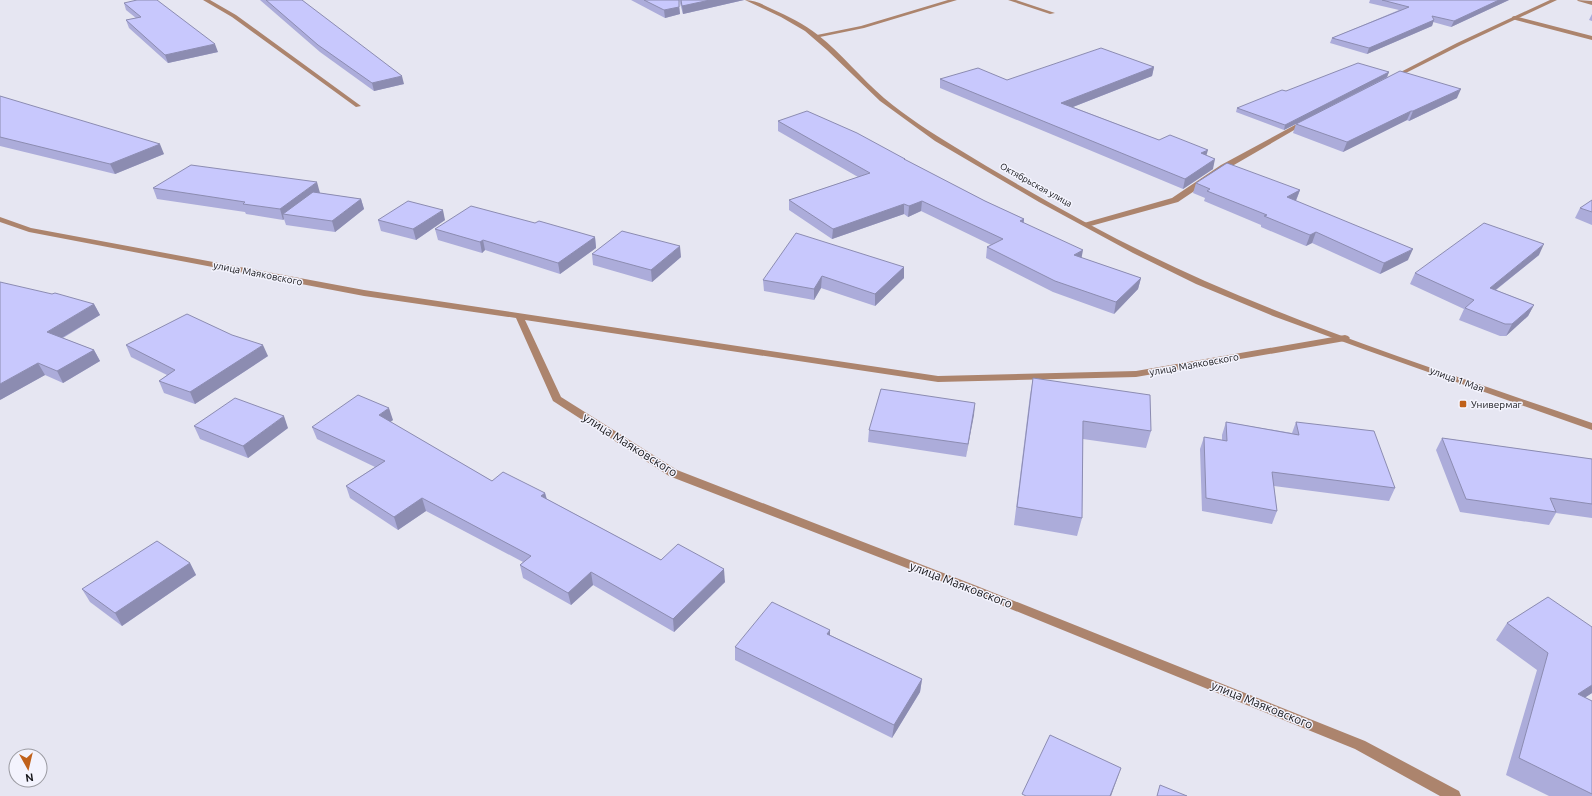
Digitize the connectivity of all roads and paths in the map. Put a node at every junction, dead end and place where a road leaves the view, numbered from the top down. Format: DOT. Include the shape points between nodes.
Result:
graph roads {
  1 [pos="206,0"];
  2 [pos="748,0"];
  3 [pos="954,0"];
  4 [pos="1011,0"];
  5 [pos="1554,0"];
  6 [pos="1580,0"];
  7 [pos="1592,3"];
  8 [pos="1052,13"];
  9 [pos="1514,18"];
  10 [pos="815,36"];
  11 [pos="1592,38"];
  12 [pos="1384,82"];
  13 [pos="358,106"];
  14 [pos="1315,117"];
  15 [pos="0,220"];
  16 [pos="1087,225"];
  17 [pos="519,316"];
  18 [pos="1345,338"];
  19 [pos="1592,427"];
  20 [pos="1454,796"];
  1 -- 13 [label="street" via="234,16"];
  2 -- 10 [label="street, Октябрьская улица" via="773,11"];
  3 -- 10 [label="street" via="862,27"];
  4 -- 8 [label="street"];
  5 -- 9 [label="street"];
  6 -- 7 [label="street"];
  9 -- 11 [label="street"];
  9 -- 12 [label="street"];
  10 -- 16 [label="street, Октябрьская улица" via="871,90 922,129"];
  14 -- 16 [label="street" via="1224,167 1175,200"];
  15 -- 17 [label="street, улица Маяковского" via="29,230 356,291"];
  16 -- 18 [label="street, Октябрьская улица" via="1230,295"];
  17 -- 18 [label="street, улица Маяковского" via="938,379 1136,374"];
  17 -- 20 [label="street, улица Маяковского" via="557,399 673,473 973,589 1360,745"];
  18 -- 19 [label="street, улица 1 Мая"];
}
